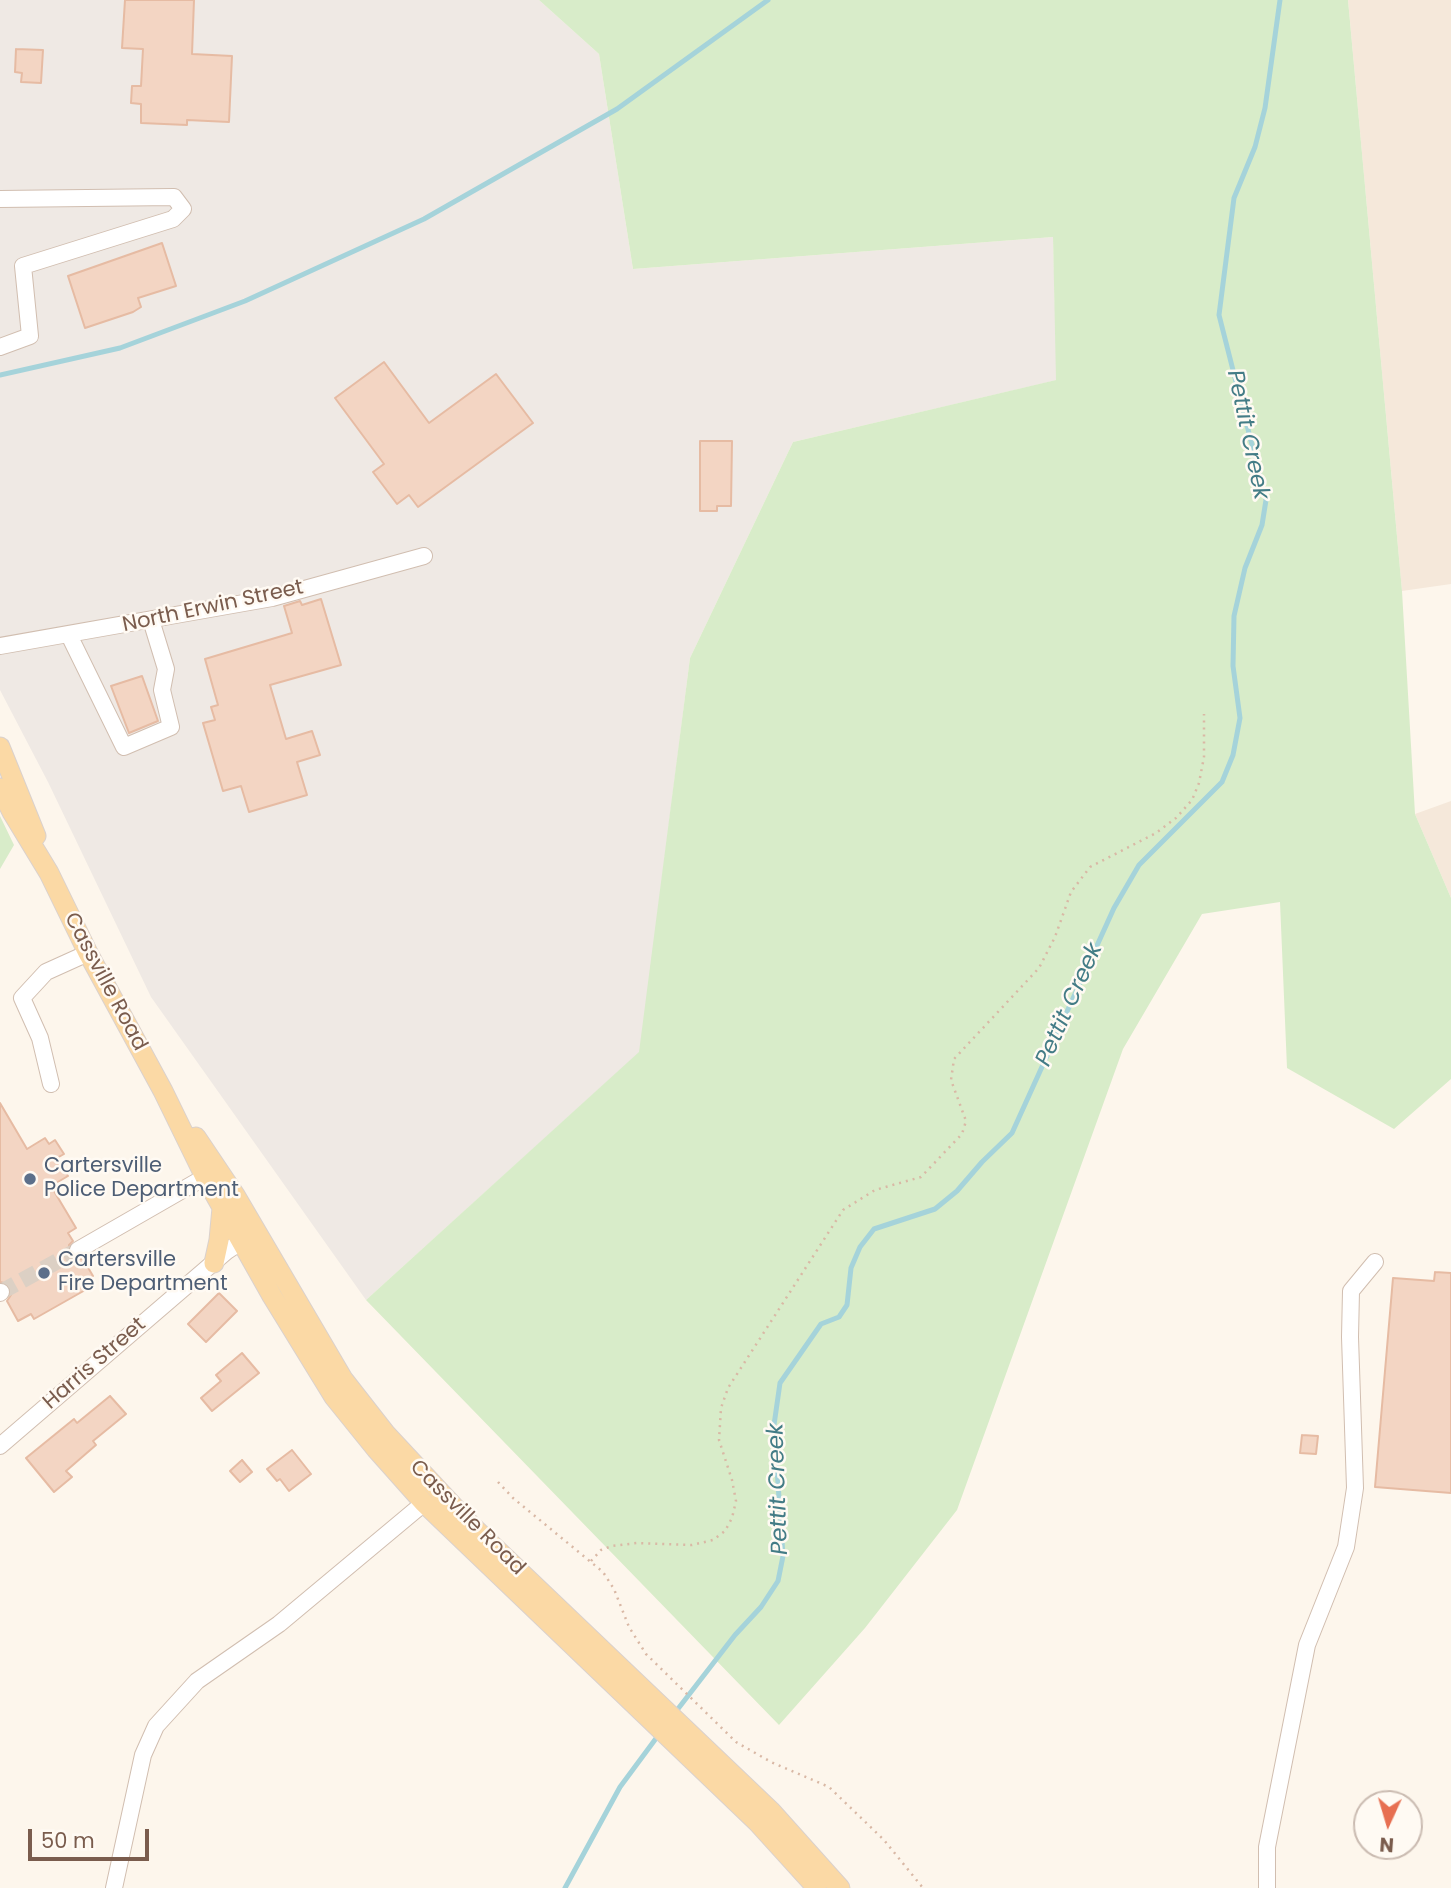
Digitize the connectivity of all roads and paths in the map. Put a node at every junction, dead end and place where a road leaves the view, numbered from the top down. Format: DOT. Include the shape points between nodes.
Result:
graph roads {
  1 [pos="0,199"];
  2 [pos="0,348"];
  3 [pos="424,556"];
  4 [pos="151,620"];
  5 [pos="69,635"];
  6 [pos="0,646"];
  7 [pos="1204,714"];
  8 [pos="0,747"];
  9 [pos="0,788"];
  10 [pos="49,873"];
  11 [pos="88,953"];
  12 [pos="51,1084"];
  13 [pos="163,1091"];
  14 [pos="205,1177"];
  15 [pos="222,1207"];
  16 [pos="248,1237"];
  17 [pos="78,1250"];
  18 [pos="214,1262"];
  19 [pos="1375,1262"];
  20 [pos="0,1446"];
  21 [pos="498,1482"];
  22 [pos="424,1503"];
  23 [pos="591,1561"];
  24 [pos="625,1684"];
  25 [pos="765,1817"];
  26 [pos="114,1888"];
  27 [pos="817,1888"];
  28 [pos="840,1888"];
  29 [pos="923,1888"];
  30 [pos="1267,1888"];
  1 -- 2 [label="street" via="174,197 183,209 173,219 23,266 30,336"];
  3 -- 4 [label="street, North Erwin Street" via="272,598"];
  4 -- 5 [label="street, North Erwin Street"];
  4 -- 5 [label="street" via="166,669 162,690 171,727 124,747"];
  5 -- 6 [label="street, North Erwin Street"];
  7 -- 23 [label="path" via="1204,757 1192,800 1156,833 1090,867 1071,892 1039,968 954,1059 951,1080 966,1121 962,1134 921,1177 875,1190 843,1210 729,1388 721,1408 719,1440 736,1501 725,1531 713,1540 692,1545 612,1546"];
  8 -- 10 [label="main road, Cassville Road"];
  9 -- 10 [label="main road, Cassville Road"];
  10 -- 11 [label="main road, Cassville Road"];
  11 -- 12 [label="street" via="46,972 22,998 40,1038"];
  11 -- 13 [label="main road, Cassville Road"];
  13 -- 14 [label="main road, Cassville Road"];
  13 -- 16 [label="main road, Cassville Road" via="218,1167"];
  14 -- 15 [label="main road, Cassville Road"];
  14 -- 17 [label="street"];
  15 -- 16 [label="main road, Cassville Road"];
  15 -- 18 [label="main road"];
  16 -- 18 [label="street, Harris Street"];
  16 -- 22 [label="main road, Cassville Road" via="334,1397"];
  16 -- 24 [label="main road, Cassville Road" via="360,1403 386,1434"];
  18 -- 20 [label="street, Harris Street"];
  19 -- 30 [label="street" via="1351,1291 1355,1488 1346,1547 1307,1645 1267,1847"];
  21 -- 23 [label="path"];
  22 -- 24 [label="main road, Cassville Road"];
  22 -- 26 [label="street" via="289,1617 197,1681 156,1726 143,1755"];
  23 -- 29 [label="path" via="609,1580 646,1654 736,1742 821,1782 847,1802"];
  24 -- 25 [label="main road, Cassville Road"];
  25 -- 27 [label="main road, Cassville Road"];
  25 -- 28 [label="main road, Cassville Road"];
}
